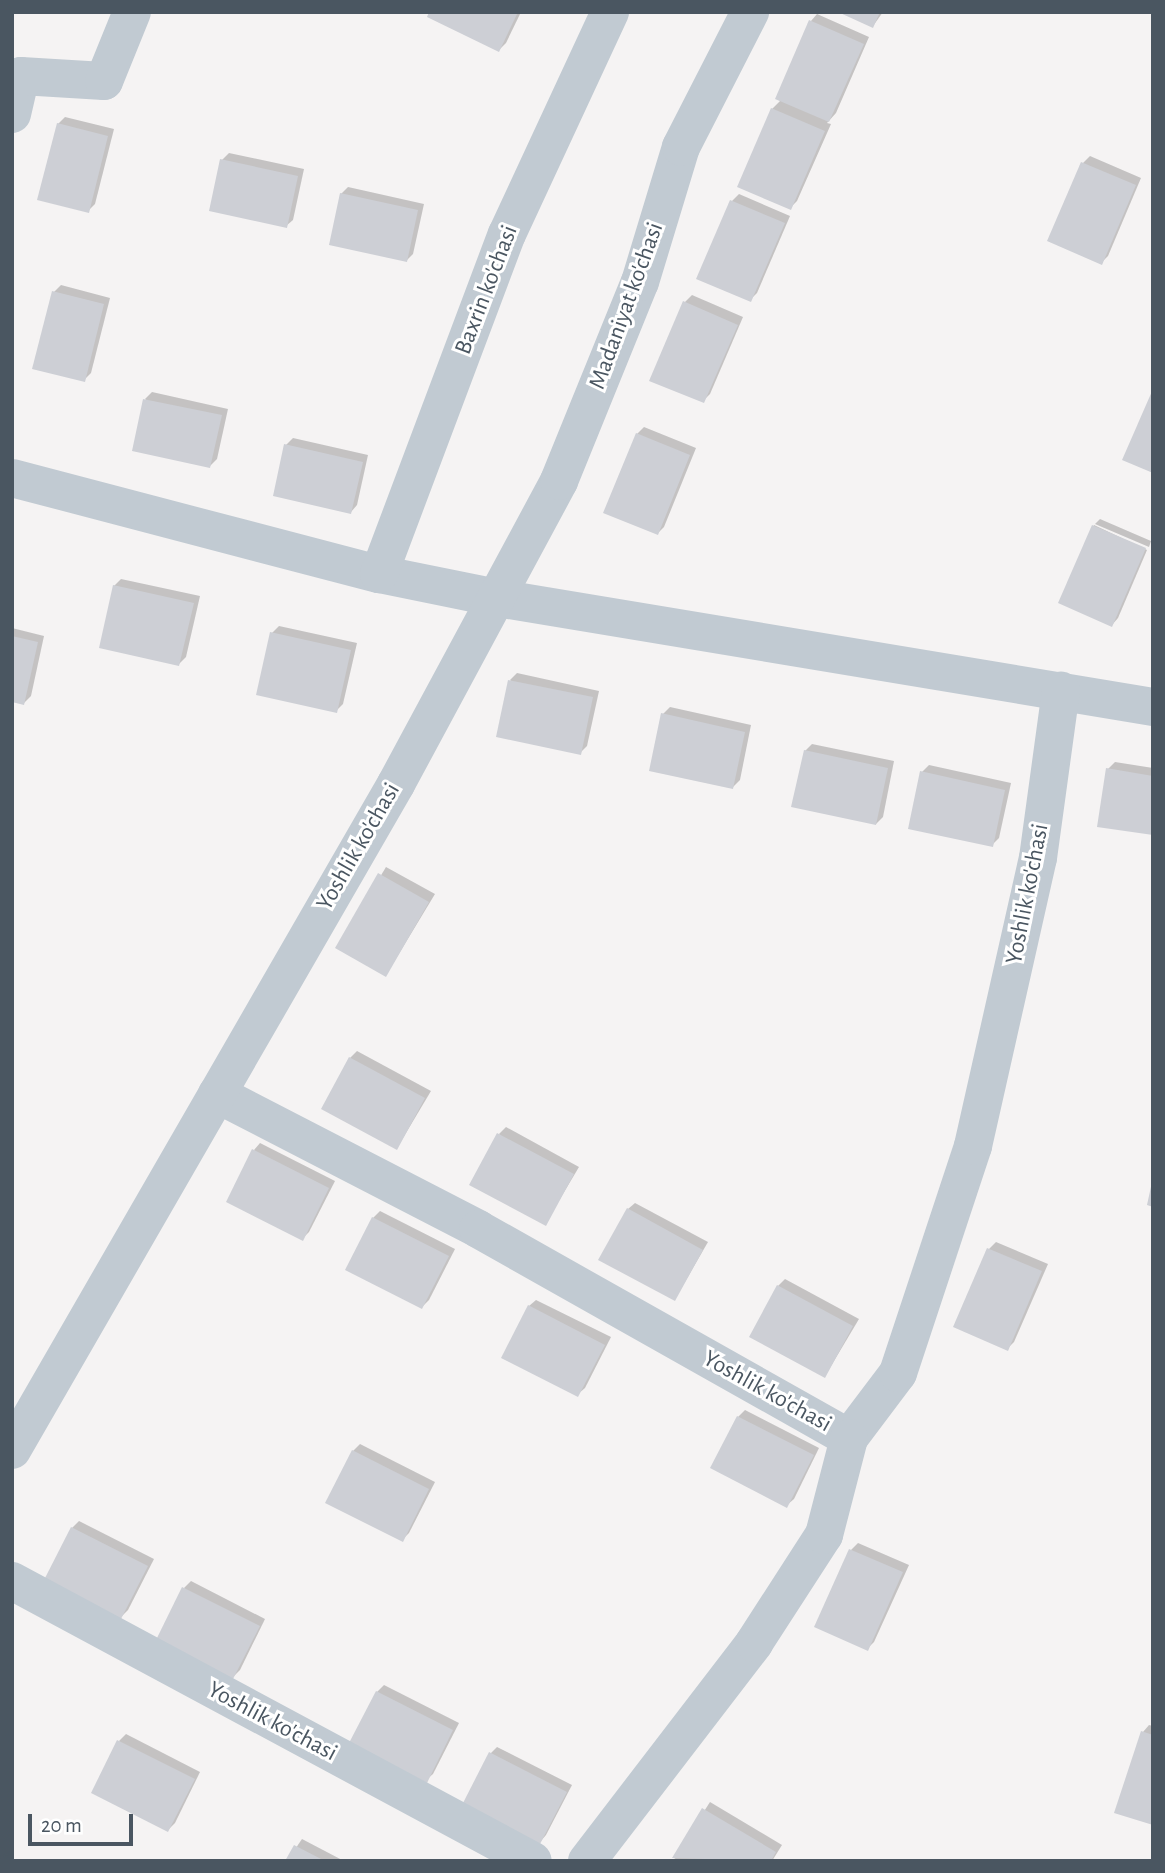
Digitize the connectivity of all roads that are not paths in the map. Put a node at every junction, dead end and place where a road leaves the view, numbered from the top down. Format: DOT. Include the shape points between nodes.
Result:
graph roads {
  1 [pos="132,12"];
  2 [pos="610,12"];
  3 [pos="750,12"];
  4 [pos="12,114"];
  5 [pos="12,478"];
  6 [pos="379,574"];
  7 [pos="497,598"];
  8 [pos="1061,691"];
  9 [pos="1153,707"];
  10 [pos="216,1094"];
  11 [pos="849,1438"];
  12 [pos="12,1450"];
  13 [pos="12,1581"];
  14 [pos="533,1861"];
  15 [pos="587,1861"];
  1 -- 4 [label="street" via="104,81 21,76"];
  2 -- 6 [label="street, Baxrin ko'chasi" via="507,234"];
  3 -- 7 [label="street, Madaniyat ko'chasi" via="681,147 640,282 559,481"];
  5 -- 6 [label="street"];
  6 -- 7 [label="street"];
  7 -- 8 [label="street"];
  7 -- 10 [label="street, Yoshlik ko'chasi" via="396,784"];
  8 -- 9 [label="street"];
  8 -- 11 [label="street, Yoshlik ko'chasi" via="1038,858 973,1146 898,1373"];
  10 -- 11 [label="street, Yoshlik ko'chasi" via="478,1229"];
  10 -- 12 [label="street, Yoshlik ko'chasi"];
  11 -- 15 [label="street" via="824,1535 754,1643"];
  13 -- 14 [label="street, Yoshlik ko'chasi"];
}
